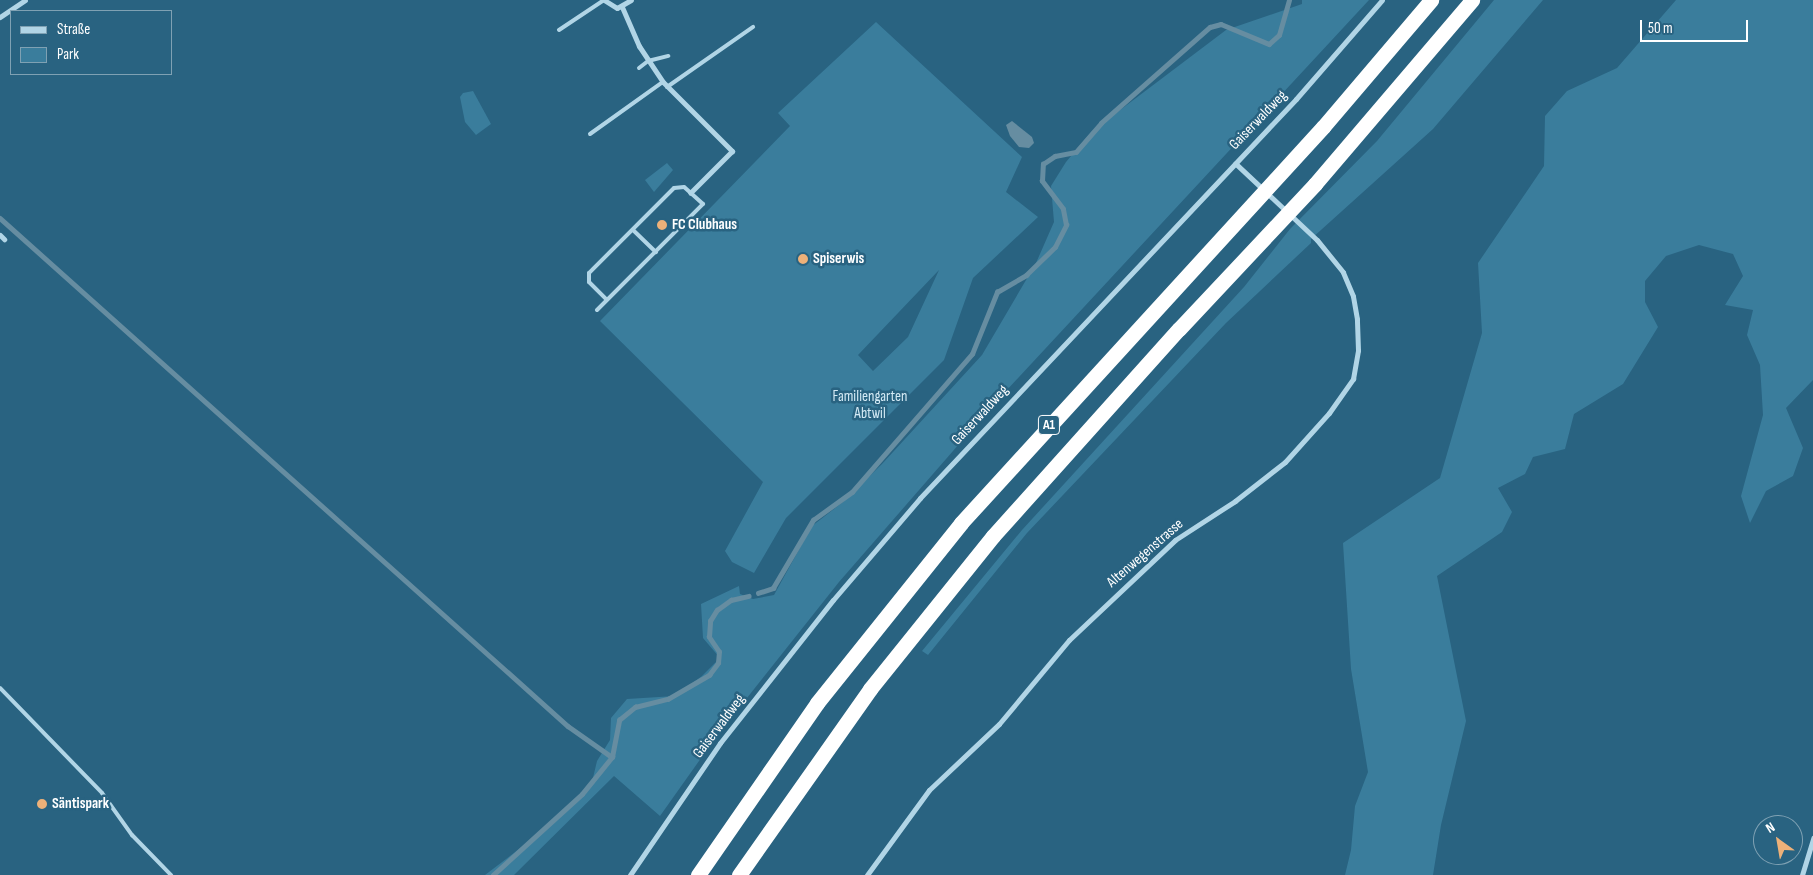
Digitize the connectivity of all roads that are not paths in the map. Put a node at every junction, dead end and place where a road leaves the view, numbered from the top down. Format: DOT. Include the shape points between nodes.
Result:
graph roads {
  1 [pos="25,0"];
  2 [pos="604,0"];
  3 [pos="631,0"];
  4 [pos="1382,0"];
  5 [pos="1431,0"];
  6 [pos="1472,0"];
  7 [pos="622,7"];
  8 [pos="10,10"];
  9 [pos="753,27"];
  10 [pos="559,30"];
  11 [pos="668,56"];
  12 [pos="648,62"];
  13 [pos="639,68"];
  14 [pos="665,84"];
  15 [pos="590,134"];
  16 [pos="1235,163"];
  17 [pos="690,193"];
  18 [pos="633,230"];
  19 [pos="656,252"];
  20 [pos="607,300"];
  21 [pos="597,310"];
  22 [pos="0,688"];
  23 [pos="1813,838"];
  24 [pos="171,875"];
  25 [pos="630,875"];
  26 [pos="698,875"];
  27 [pos="739,875"];
  28 [pos="867,875"];
  29 [pos="1802,875"];
  1 -- 8 [label="street"];
  2 -- 7 [label="street" via="612,7"];
  2 -- 10 [label="lane"];
  3 -- 7 [label="street"];
  4 -- 16 [label="street, Gaiserwaldweg"];
  5 -- 26 [label="highway, A1" via="1323,128 1036,439 912,582 811,712"];
  6 -- 27 [label="highway, A1" via="1315,184 1178,329 993,536 870,689"];
  7 -- 12 [label="street"];
  9 -- 14 [label="lane"];
  11 -- 12 [label="lane"];
  12 -- 13 [label="lane"];
  12 -- 14 [label="street"];
  14 -- 15 [label="lane"];
  14 -- 17 [label="street" via="732,151"];
  16 -- 25 [label="street, Gaiserwaldweg" via="920,498 833,600 720,743"];
  16 -- 28 [label="street, Altenwegenstrasse" via="1317,240 1343,272 1353,296 1358,350 1353,378 1344,394 1273,473 1175,540 1103,605 1069,640 999,724 929,790"];
  17 -- 18 [label="lane" via="684,187 674,188"];
  17 -- 19 [label="lane" via="703,204"];
  18 -- 19 [label="lane"];
  18 -- 20 [label="lane" via="588,277"];
  19 -- 20 [label="lane"];
  20 -- 21 [label="lane"];
  22 -- 24 [label="lane" via="102,793 132,835"];
  23 -- 29 [label="street"];
}
